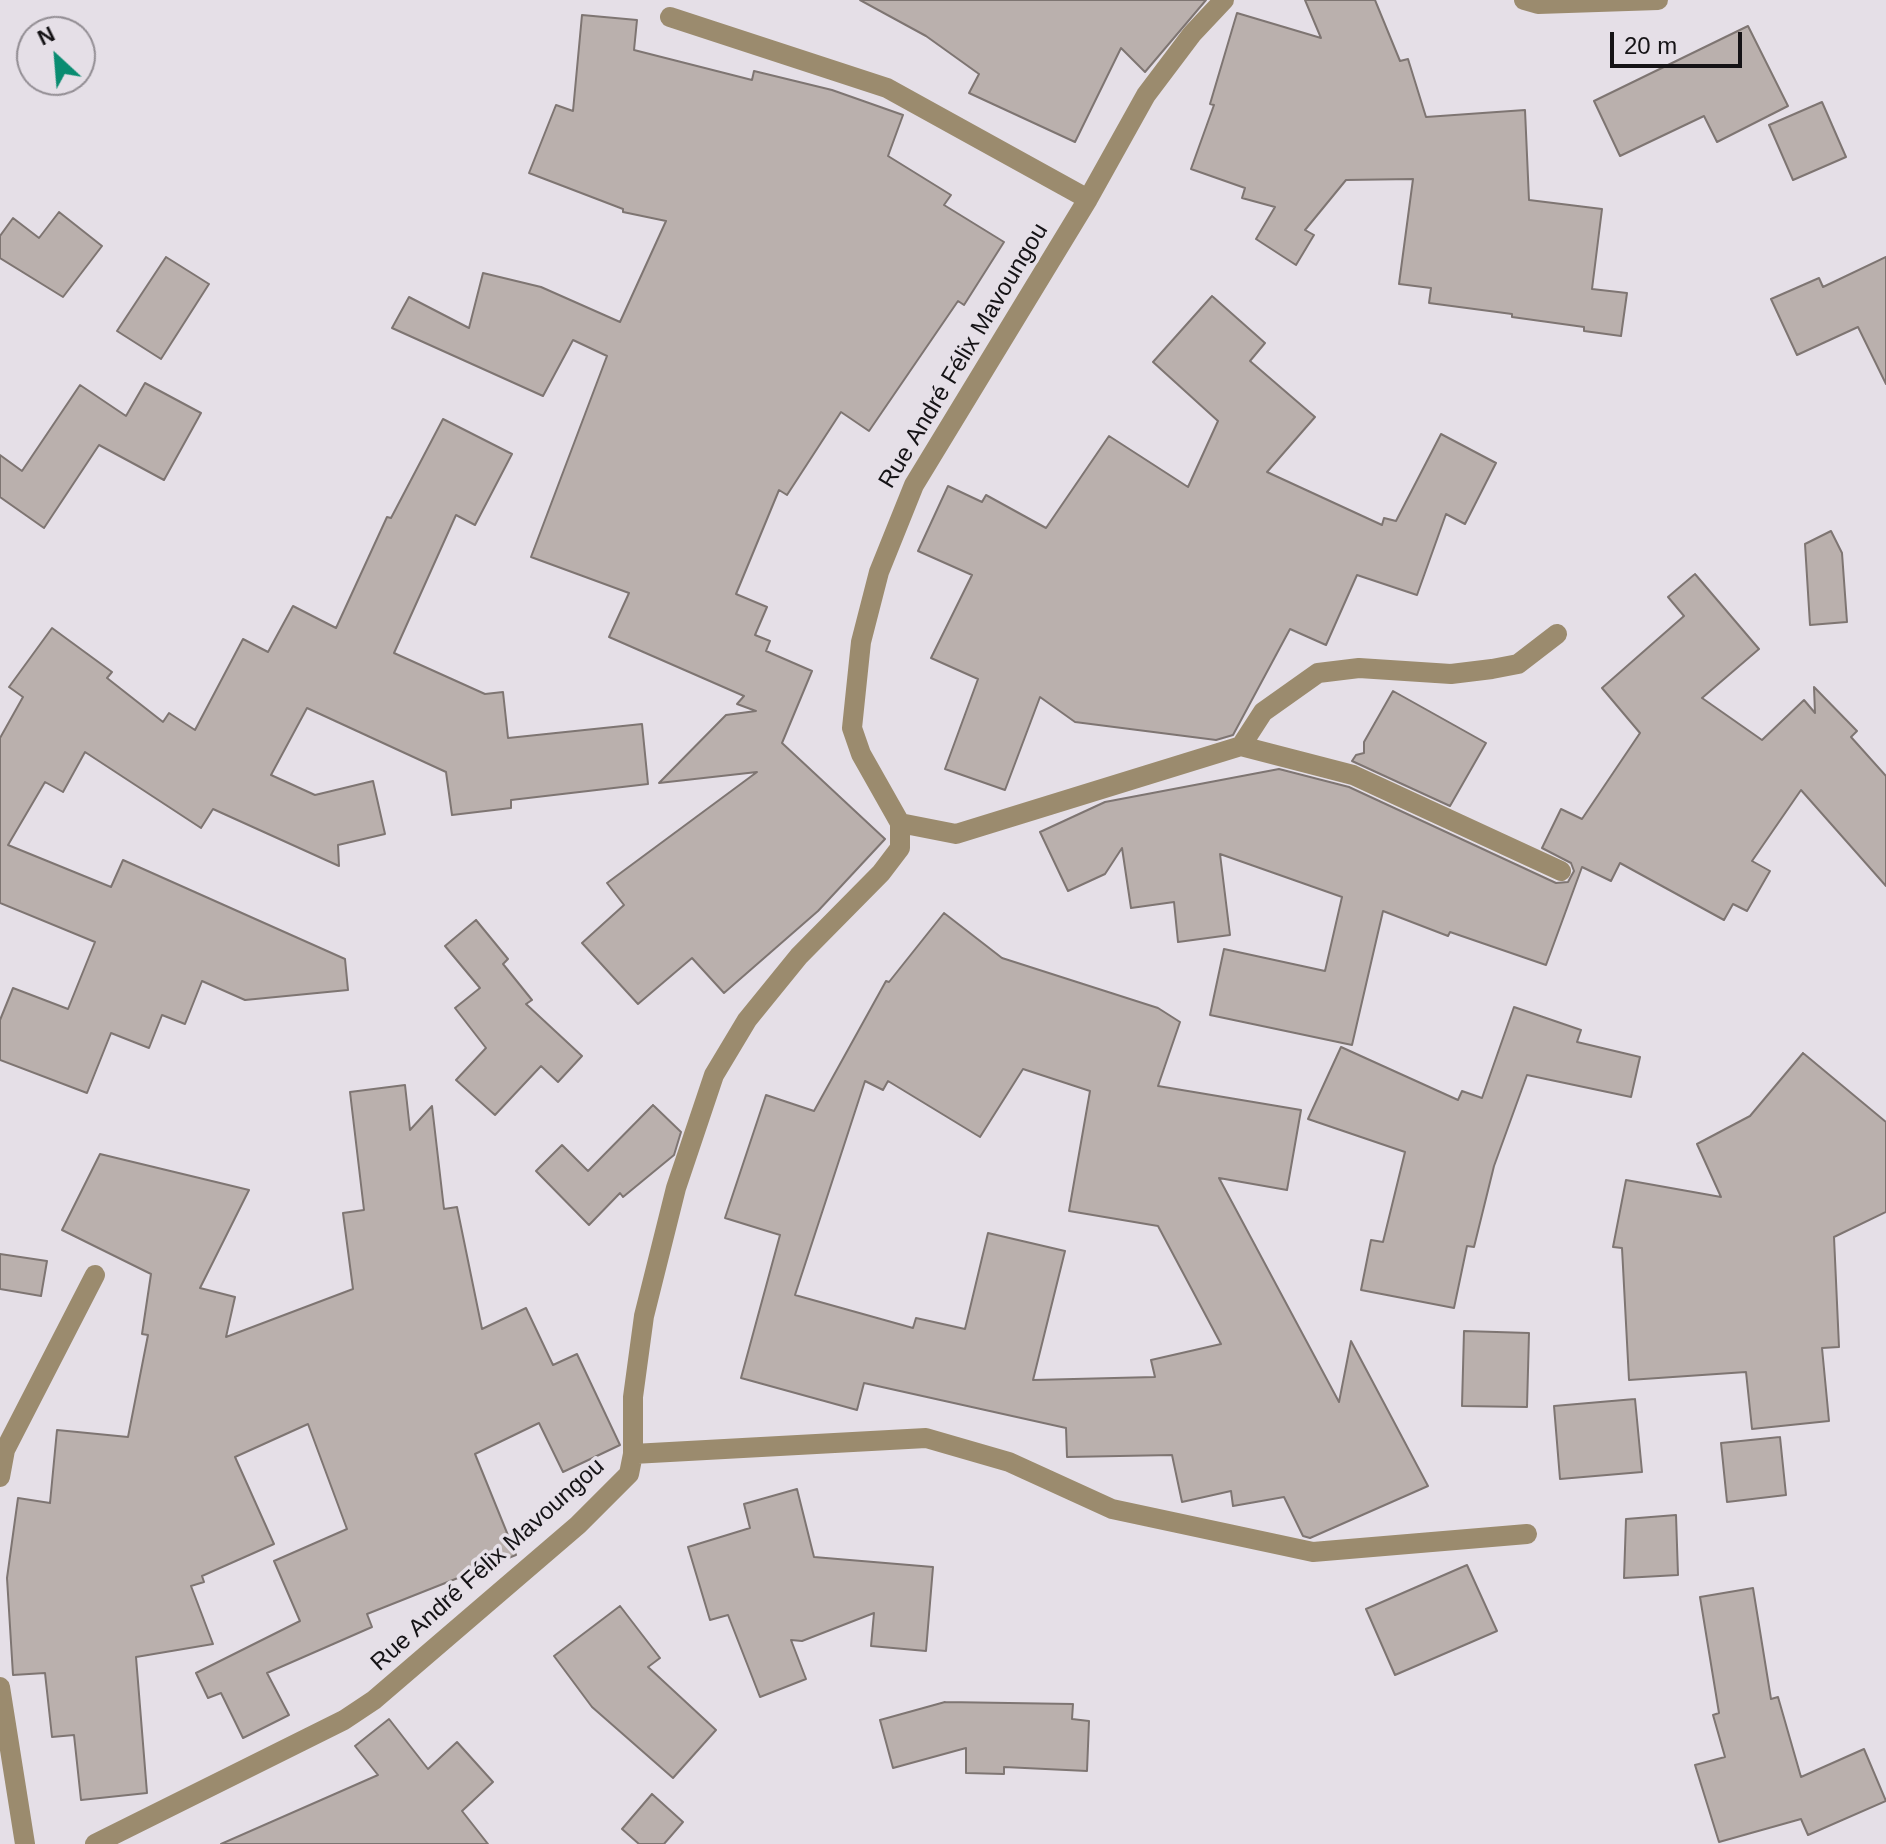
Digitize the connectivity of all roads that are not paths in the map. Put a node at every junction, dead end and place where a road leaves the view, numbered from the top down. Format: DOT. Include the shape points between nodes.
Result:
graph roads {
  1 [pos="1224,0"];
  2 [pos="1524,0"];
  3 [pos="1658,0"];
  4 [pos="670,17"];
  5 [pos="1088,199"];
  6 [pos="1557,634"];
  7 [pos="1241,746"];
  8 [pos="900,823"];
  9 [pos="1561,871"];
  10 [pos="95,1275"];
  11 [pos="633,1454"];
  12 [pos="0,1477"];
  13 [pos="1527,1534"];
  14 [pos="0,1687"];
  15 [pos="25,1844"];
  16 [pos="95,1844"];
  1 -- 5 [label="street, Rue André Félix Mavoungou" via="1146,95"];
  2 -- 3 [label="street"];
  4 -- 5 [label="street" via="887,88"];
  5 -- 8 [label="street, Rue André Félix Mavoungou" via="914,485 879,572 861,642 852,728"];
  6 -- 7 [label="street" via="1518,664 1492,669 1451,674 1359,668 1318,673 1263,712"];
  7 -- 8 [label="street" via="956,834"];
  7 -- 9 [label="street" via="1353,775"];
  8 -- 11 [label="street, Rue André Félix Mavoungou" via="900,848 799,956 747,1020 714,1075 676,1188 644,1316 633,1397"];
  10 -- 12 [label="street" via="5,1450"];
  11 -- 13 [label="street" via="926,1438 1009,1462 1112,1509 1313,1552"];
  11 -- 16 [label="street, Rue André Félix Mavoungou" via="629,1474 610,1496 374,1700 344,1720"];
  14 -- 15 [label="street"];
}
